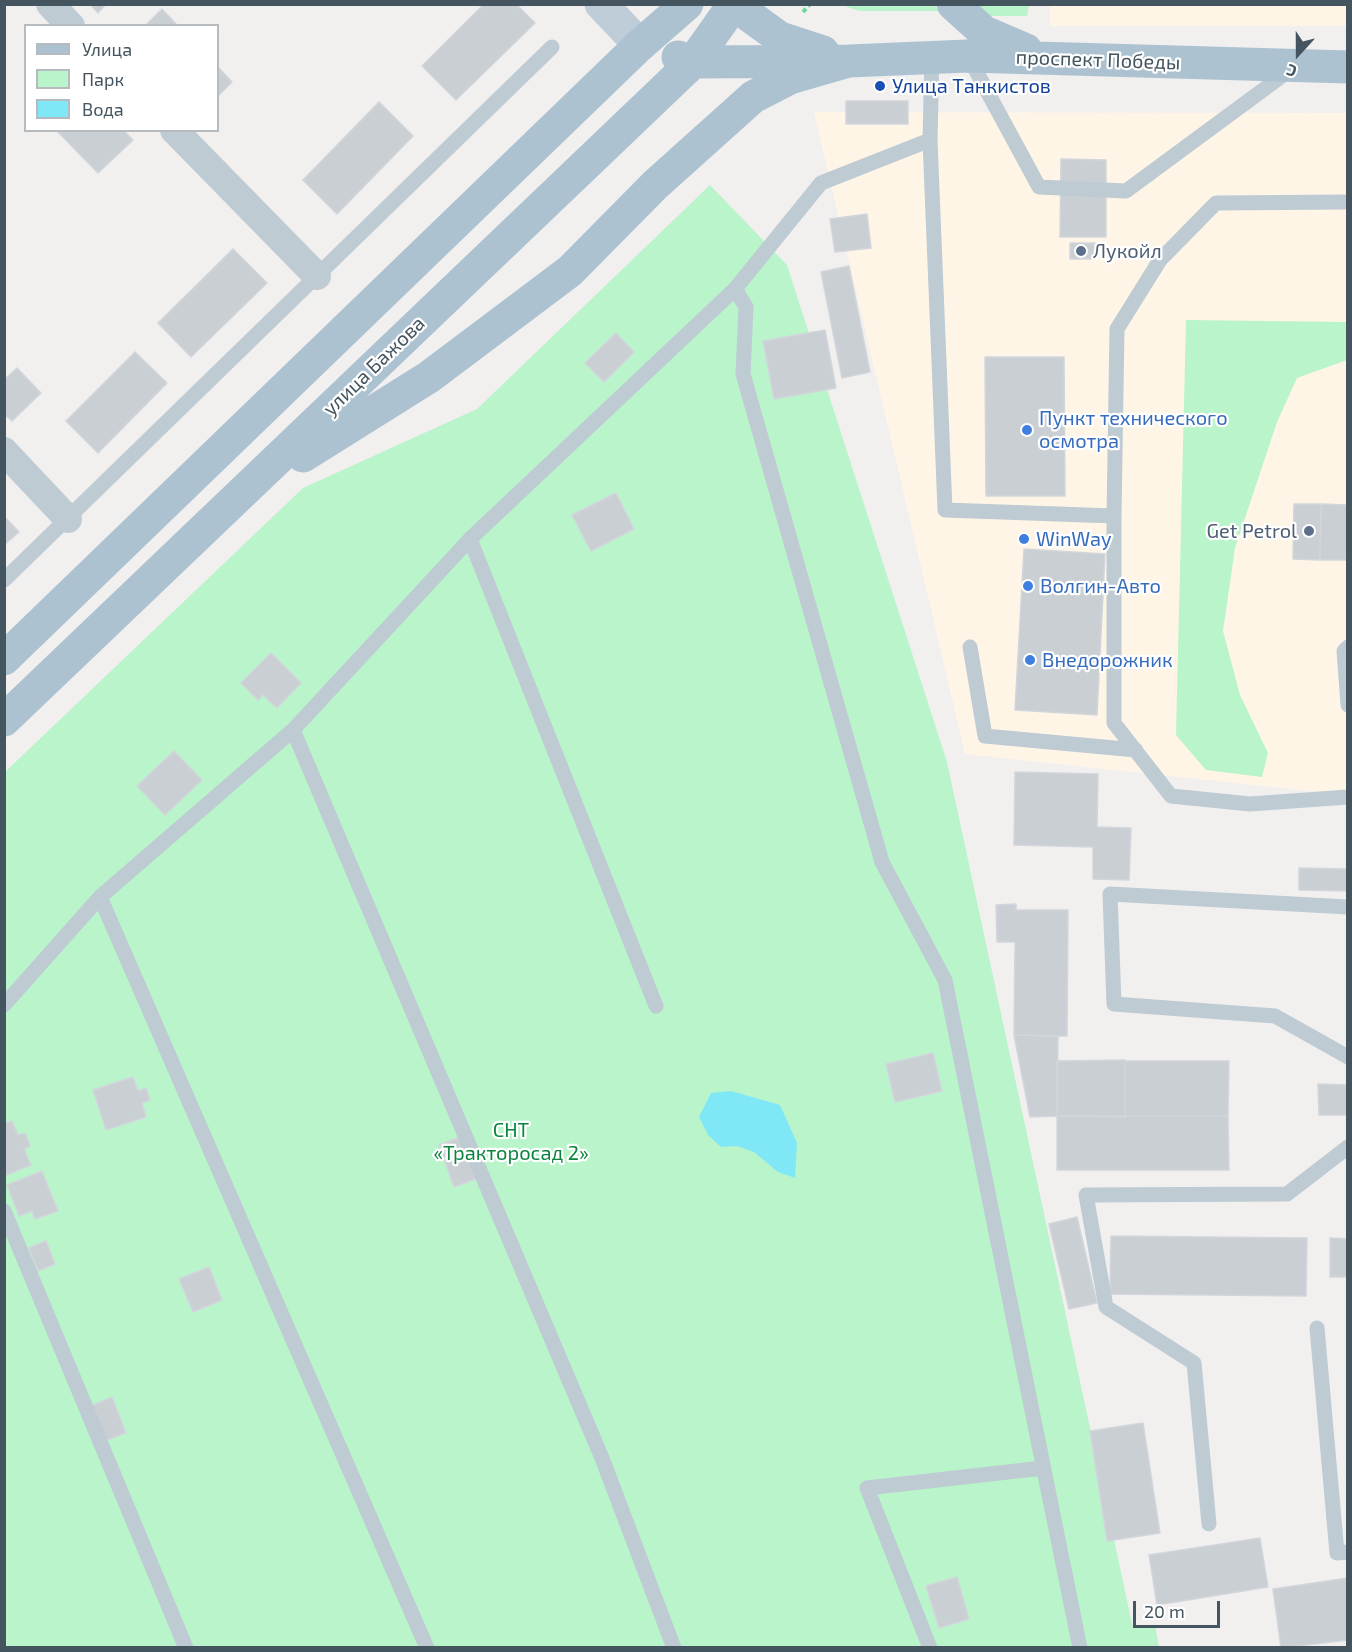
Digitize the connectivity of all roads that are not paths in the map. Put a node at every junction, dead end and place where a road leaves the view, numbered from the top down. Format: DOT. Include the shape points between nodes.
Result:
graph roads {
  1 [pos="50,4"];
  2 [pos="601,4"];
  3 [pos="687,4"];
  4 [pos="953,4"];
  5 [pos="733,5"];
  6 [pos="69,24"];
  7 [pos="640,45"];
  8 [pos="552,47"];
  9 [pos="932,56"];
  10 [pos="968,56"];
  11 [pos="1069,59"];
  12 [pos="849,61"];
  13 [pos="693,62"];
  14 [pos="1294,67"];
  15 [pos="1347,67"];
  16 [pos="176,132"];
  17 [pos="930,140"];
  18 [pos="1344,202"];
  19 [pos="317,276"];
  20 [pos="735,289"];
  21 [pos="4,451"];
  22 [pos="229,505"];
  23 [pos="1114,516"];
  24 [pos="68,519"];
  25 [pos="470,539"];
  26 [pos="4,580"];
  27 [pos="970,646"];
  28 [pos="1347,648"];
  29 [pos="4,659"];
  30 [pos="1347,705"];
  31 [pos="4,720"];
  32 [pos="293,730"];
  33 [pos="1136,750"];
  34 [pos="1347,797"];
  35 [pos="100,897"];
  36 [pos="1347,907"];
  37 [pos="4,1005"];
  38 [pos="656,1006"];
  39 [pos="1347,1057"];
  40 [pos="1347,1146"];
  41 [pos="4,1211"];
  42 [pos="1317,1328"];
  43 [pos="1043,1468"];
  44 [pos="1209,1524"];
  45 [pos="1347,1552"];
  46 [pos="186,1647"];
  47 [pos="427,1647"];
  48 [pos="674,1647"];
  49 [pos="930,1647"];
  50 [pos="1080,1647"];
  1 -- 6 [label="street"];
  2 -- 7 [label="street"];
  3 -- 7 [label="main road"];
  4 -- 11 [label="main road" via="984,32 1016,48"];
  5 -- 12 [label="main road, проспект Победы" via="780,38"];
  5 -- 13 [label="main road, улица Бажова"];
  7 -- 13 [label="main road, проспект Победы"];
  7 -- 29 [label="main road"];
  8 -- 19 [label="lane"];
  9 -- 10 [label="main road, проспект Победы"];
  9 -- 12 [label="main road, проспект Победы"];
  9 -- 17 [label="lane"];
  10 -- 11 [label="main road, проспект Победы"];
  10 -- 14 [label="lane" via="1039,187 1126,191"];
  11 -- 14 [label="main road, проспект Победы"];
  12 -- 13 [label="main road, проспект Победы"];
  12 -- 22 [label="main road" via="789,78 753,97 655,185 570,271 429,377"];
  13 -- 22 [label="main road, улица Бажова"];
  14 -- 15 [label="main road, проспект Победы"];
  16 -- 19 [label="street"];
  17 -- 20 [label="lane" via="821,183"];
  17 -- 23 [label="lane" via="945,510"];
  18 -- 23 [label="lane" via="1216,202 1160,260 1117,329"];
  19 -- 24 [label="lane"];
  20 -- 25 [label="lane"];
  20 -- 43 [label="lane" via="747,307 743,374 882,862 945,980"];
  21 -- 24 [label="street"];
  22 -- 31 [label="main road, улица Бажова"];
  23 -- 33 [label="lane" via="1114,723"];
  24 -- 26 [label="lane"];
  25 -- 32 [label="lane"];
  25 -- 38 [label="lane"];
  27 -- 33 [label="lane" via="985,736"];
  28 -- 30 [label="lane"];
  32 -- 35 [label="lane"];
  32 -- 48 [label="lane" via="602,1458"];
  33 -- 34 [label="lane" via="1171,796 1250,804"];
  35 -- 37 [label="lane"];
  35 -- 47 [label="lane"];
  36 -- 39 [label="lane" via="1110,894 1114,1004 1275,1016"];
  40 -- 44 [label="lane" via="1287,1194 1086,1195 1106,1307 1194,1363"];
  41 -- 46 [label="lane"];
  42 -- 45 [label="lane" via="1337,1553"];
  43 -- 49 [label="lane" via="867,1488"];
  43 -- 50 [label="lane"];
}
